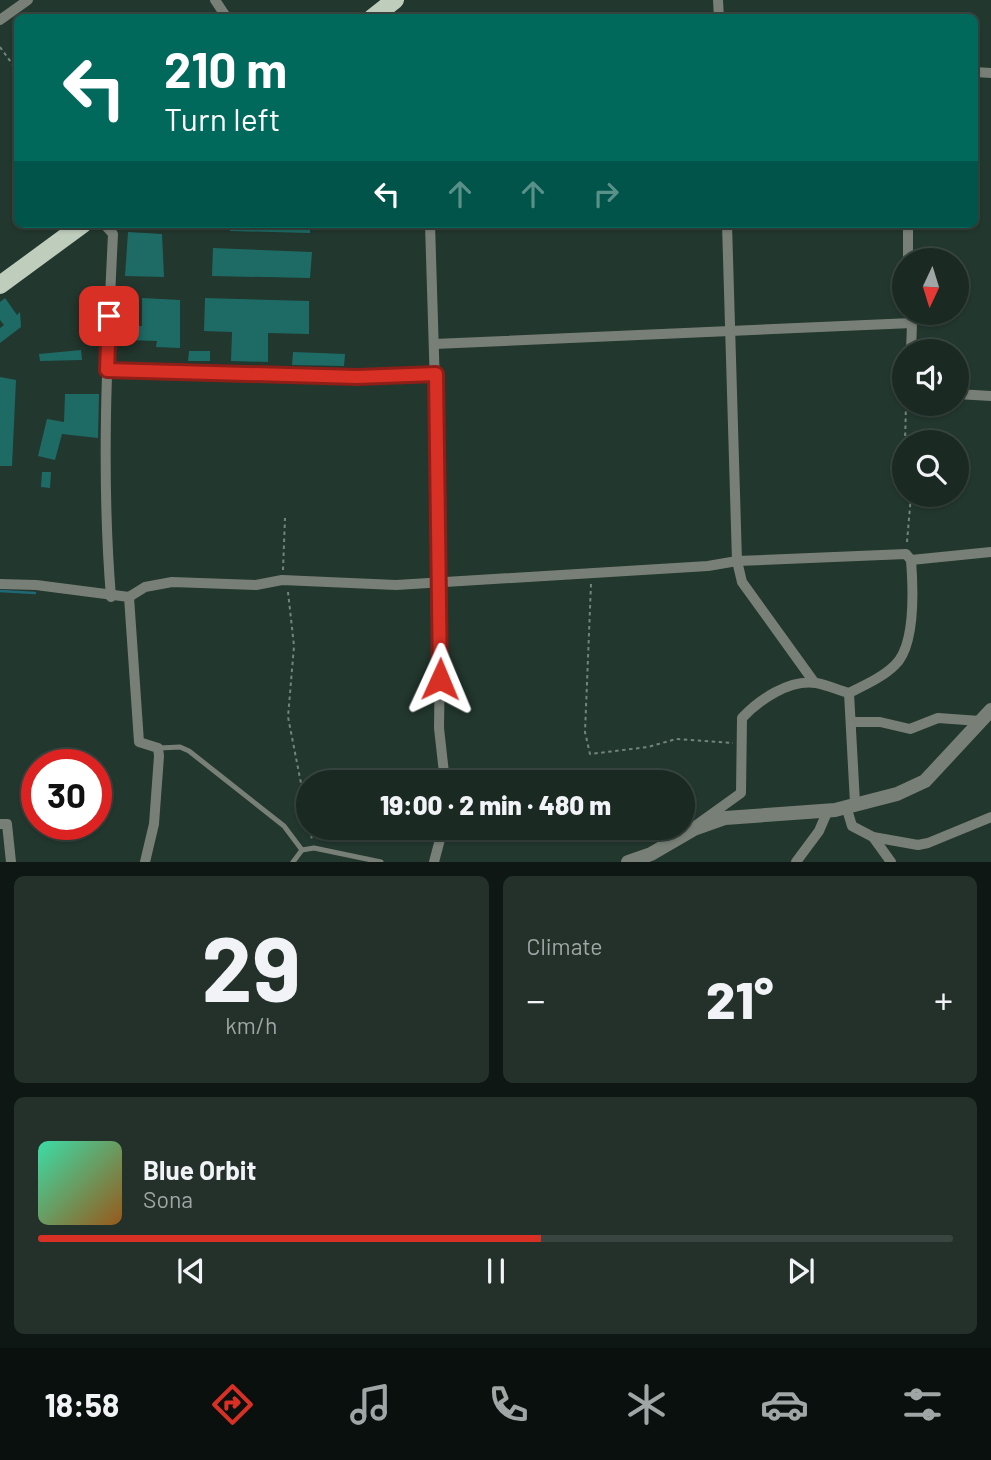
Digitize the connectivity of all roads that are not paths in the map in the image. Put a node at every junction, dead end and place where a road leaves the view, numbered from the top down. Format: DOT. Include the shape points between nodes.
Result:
graph roads {
  1 [pos="28,0"];
  2 [pos="395,0"];
  3 [pos="377,14"];
  4 [pos="0,20"];
  5 [pos="78,228"];
  6 [pos="108,228"];
  7 [pos="430,228"];
  8 [pos="727,228"];
  9 [pos="908,228"];
  10 [pos="908,248"];
  11 [pos="0,285"];
  12 [pos="892,319"];
  13 [pos="730,329"];
  14 [pos="434,344"];
  15 [pos="107,370"];
  16 [pos="436,374"];
  17 [pos="969,395"];
  18 [pos="991,396"];
  19 [pos="991,552"];
  20 [pos="909,557"];
  21 [pos="737,561"];
  22 [pos="441,581"];
  23 [pos="0,584"];
  24 [pos="111,597"];
  25 [pos="129,597"];
  26 [pos="814,682"];
  27 [pos="849,692"];
  28 [pos="991,710"];
  29 [pos="980,721"];
  30 [pos="852,722"];
  31 [pos="158,748"];
  32 [pos="444,770"];
  33 [pos="851,804"];
  34 [pos="828,810"];
  35 [pos="991,817"];
  36 [pos="0,824"];
  37 [pos="695,828"];
  38 [pos="695,829"];
  39 [pos="873,837"];
  40 [pos="440,840"];
  41 [pos="678,840"];
  42 [pos="302,850"];
  43 [pos="652,858"];
  44 [pos="11,862"];
  45 [pos="145,862"];
  46 [pos="293,862"];
  47 [pos="381,862"];
  48 [pos="434,862"];
  49 [pos="628,862"];
  50 [pos="796,862"];
  51 [pos="891,862"];
  1 -- 4 [label="street"];
  2 -- 3 [label="main road"];
  5 -- 11 [label="main road"];
  6 -- 15 [label="street" via="113,234"];
  7 -- 14 [label="street"];
  8 -- 13 [label="street"];
  9 -- 10 [label="street"];
  12 -- 13 [label="street"];
  13 -- 14 [label="street"];
  13 -- 21 [label="street"];
  14 -- 16 [label="street"];
  15 -- 16 [label="street" via="357,377"];
  15 -- 24 [label="street" via="106,537"];
  16 -- 22 [label="street"];
  17 -- 18 [label="street"];
  19 -- 20 [label="street"];
  20 -- 21 [label="street"];
  20 -- 27 [label="street" via="914,589 903,652 897,664"];
  21 -- 22 [label="street"];
  21 -- 26 [label="street" via="741,582"];
  22 -- 25 [label="street" via="396,585 172,582 145,587"];
  22 -- 32 [label="street" via="439,728"];
  23 -- 24 [label="street" via="67,588"];
  24 -- 25 [label="street"];
  25 -- 31 [label="street" via="139,742"];
  26 -- 27 [label="street"];
  26 -- 37 [label="street" via="786,687 742,718 741,793"];
  27 -- 30 [label="street"];
  28 -- 29 [label="street"];
  29 -- 30 [label="street" via="938,718 910,729"];
  29 -- 33 [label="street" via="925,781 897,794"];
  30 -- 33 [label="street"];
  31 -- 42 [label="lane" via="189,751 284,826"];
  31 -- 45 [label="street" via="154,824"];
  33 -- 34 [label="street"];
  33 -- 39 [label="street" via="852,826"];
  34 -- 38 [label="street" via="725,818"];
  34 -- 50 [label="street"];
  35 -- 39 [label="street" via="918,845"];
  36 -- 44 [label="street" via="7,824"];
  39 -- 51 [label="street"];
  40 -- 48 [label="street"];
  41 -- 43 [label="street"];
  42 -- 46 [label="lane"];
  42 -- 47 [label="lane" via="314,848"];
  43 -- 49 [label="street"];
}
